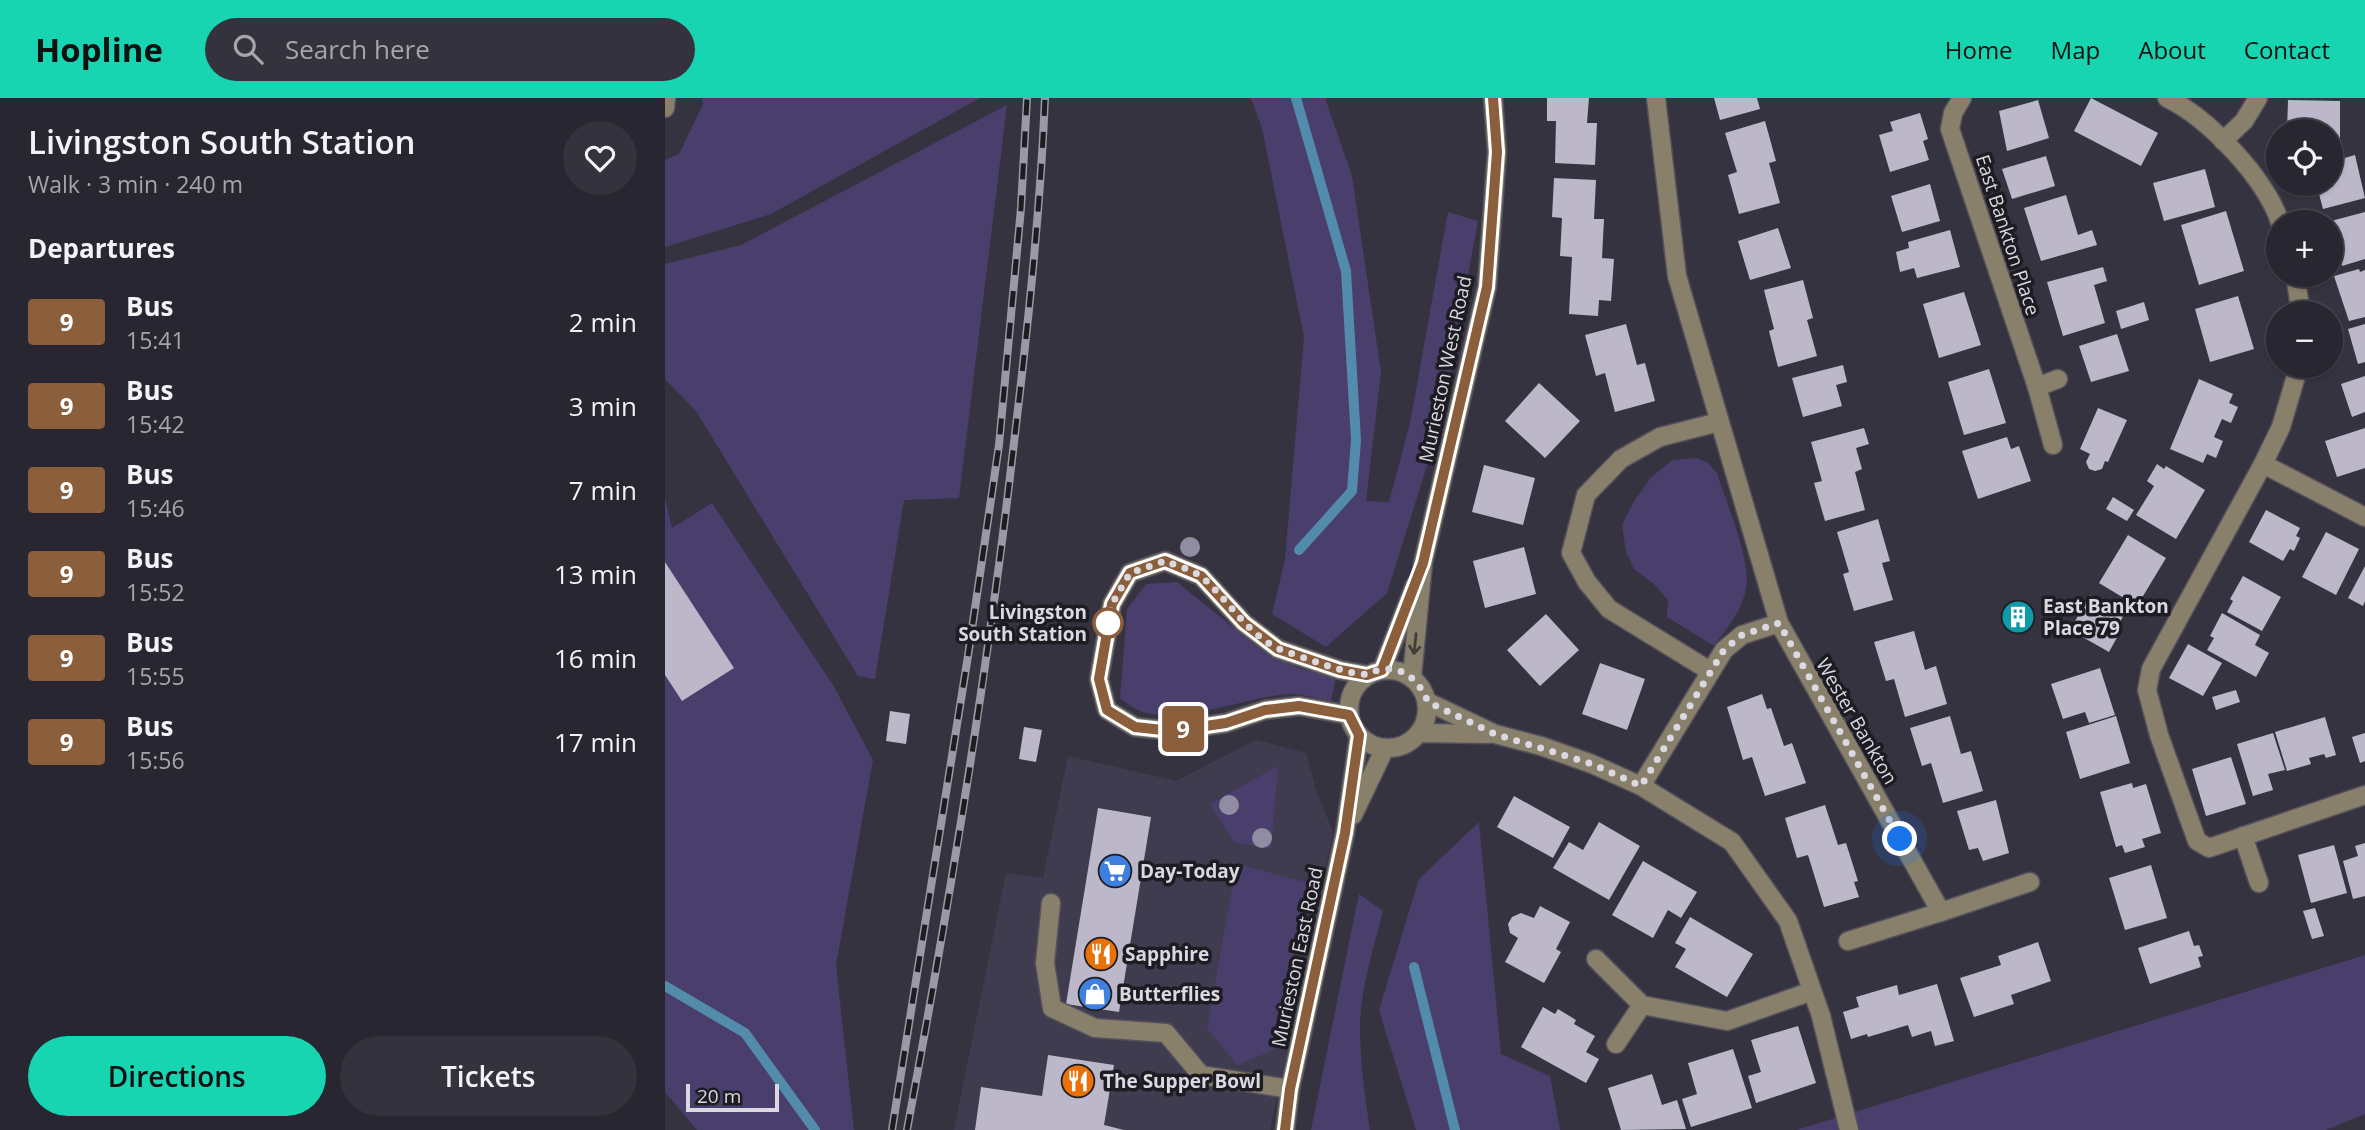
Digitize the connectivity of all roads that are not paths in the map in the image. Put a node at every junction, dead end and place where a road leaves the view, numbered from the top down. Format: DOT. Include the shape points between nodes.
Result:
graph roads {
  1 [pos="666,98"];
  2 [pos="1493,98"];
  3 [pos="1656,98"];
  4 [pos="1962,98"];
  5 [pos="2167,98"];
  6 [pos="2259,98"];
  7 [pos="665,108"];
  8 [pos="2223,141"];
  9 [pos="2273,210"];
  10 [pos="2295,378"];
  11 [pos="2058,379"];
  12 [pos="2037,387"];
  13 [pos="1719,422"];
  14 [pos="2053,445"];
  15 [pos="2263,464"];
  16 [pos="2365,517"];
  17 [pos="1423,563"];
  18 [pos="1779,623"];
  19 [pos="1710,671"];
  20 [pos="1374,673"];
  21 [pos="1412,677"];
  22 [pos="1428,702"];
  23 [pos="1349,715"];
  24 [pos="1420,733"];
  25 [pos="1495,734"];
  26 [pos="1359,735"];
  27 [pos="1385,748"];
  28 [pos="1641,786"];
  29 [pos="2365,795"];
  30 [pos="1345,833"];
  31 [pos="2243,836"];
  32 [pos="2031,882"];
  33 [pos="2259,883"];
  34 [pos="1051,903"];
  35 [pos="1941,912"];
  36 [pos="1848,941"];
  37 [pos="1596,959"];
  38 [pos="1812,991"];
  39 [pos="1642,1005"];
  40 [pos="1616,1044"];
  41 [pos="1290,1089"];
  42 [pos="1285,1130"];
  43 [pos="1849,1130"];
  1 -- 7 [label="street"];
  2 -- 17 [label="street, Murieston West Road" via="1497,152 1487,287"];
  3 -- 13 [label="street, Wester Bankton" via="1677,276"];
  4 -- 12 [label="street, East Bankton Place" via="1950,129"];
  5 -- 8 [label="street" via="2195,115"];
  6 -- 8 [label="street"];
  8 -- 9 [label="street" via="2257,181"];
  10 -- 15 [label="street" via="2281,427"];
  11 -- 12 [label="street"];
  12 -- 14 [label="street, East Bankton Place"];
  13 -- 18 [label="street, Wester Bankton"];
  13 -- 19 [label="street" via="1660,437 1621,459 1586,495 1571,553 1609,609"];
  15 -- 16 [label="street"];
  15 -- 31 [label="street" via="2151,669 2147,690 2197,841 2209,848"];
  17 -- 20 [label="street, Murieston West Road"];
  17 -- 21 [label="street, Murieston West Road, one-way"];
  18 -- 19 [label="street" via="1742,635"];
  18 -- 35 [label="street, Wester Bankton"];
  19 -- 28 [label="street"];
  20 -- 21 [label="street" via="1392,669"];
  20 -- 23 [label="street" via="1353,692"];
  20 -- 23 [label="street" via="1340,670 1278,649 1244,623 1201,576 1165,561 1130,573 1112,604 1099,679 1107,710 1135,727 1172,731 1299,706"];
  21 -- 22 [label="street"];
  22 -- 24 [label="street"];
  22 -- 25 [label="street"];
  23 -- 26 [label="street"];
  24 -- 25 [label="street"];
  24 -- 27 [label="street" via="1410,742"];
  25 -- 28 [label="street" via="1592,764"];
  26 -- 27 [label="street"];
  26 -- 30 [label="street, Murieston East Road"];
  27 -- 30 [label="street, Murieston East Road"];
  28 -- 38 [label="street" via="1732,842 1788,921"];
  29 -- 31 [label="street"];
  30 -- 41 [label="street, Murieston East Road"];
  31 -- 33 [label="street"];
  32 -- 35 [label="street"];
  34 -- 41 [label="street" via="1045,963 1052,1008 1095,1028 1166,1033 1201,1075"];
  35 -- 36 [label="street"];
  37 -- 39 [label="street"];
  38 -- 39 [label="street" via="1727,1021"];
  38 -- 43 [label="street"];
  39 -- 40 [label="street"];
  41 -- 42 [label="street, Murieston East Road"];
}
